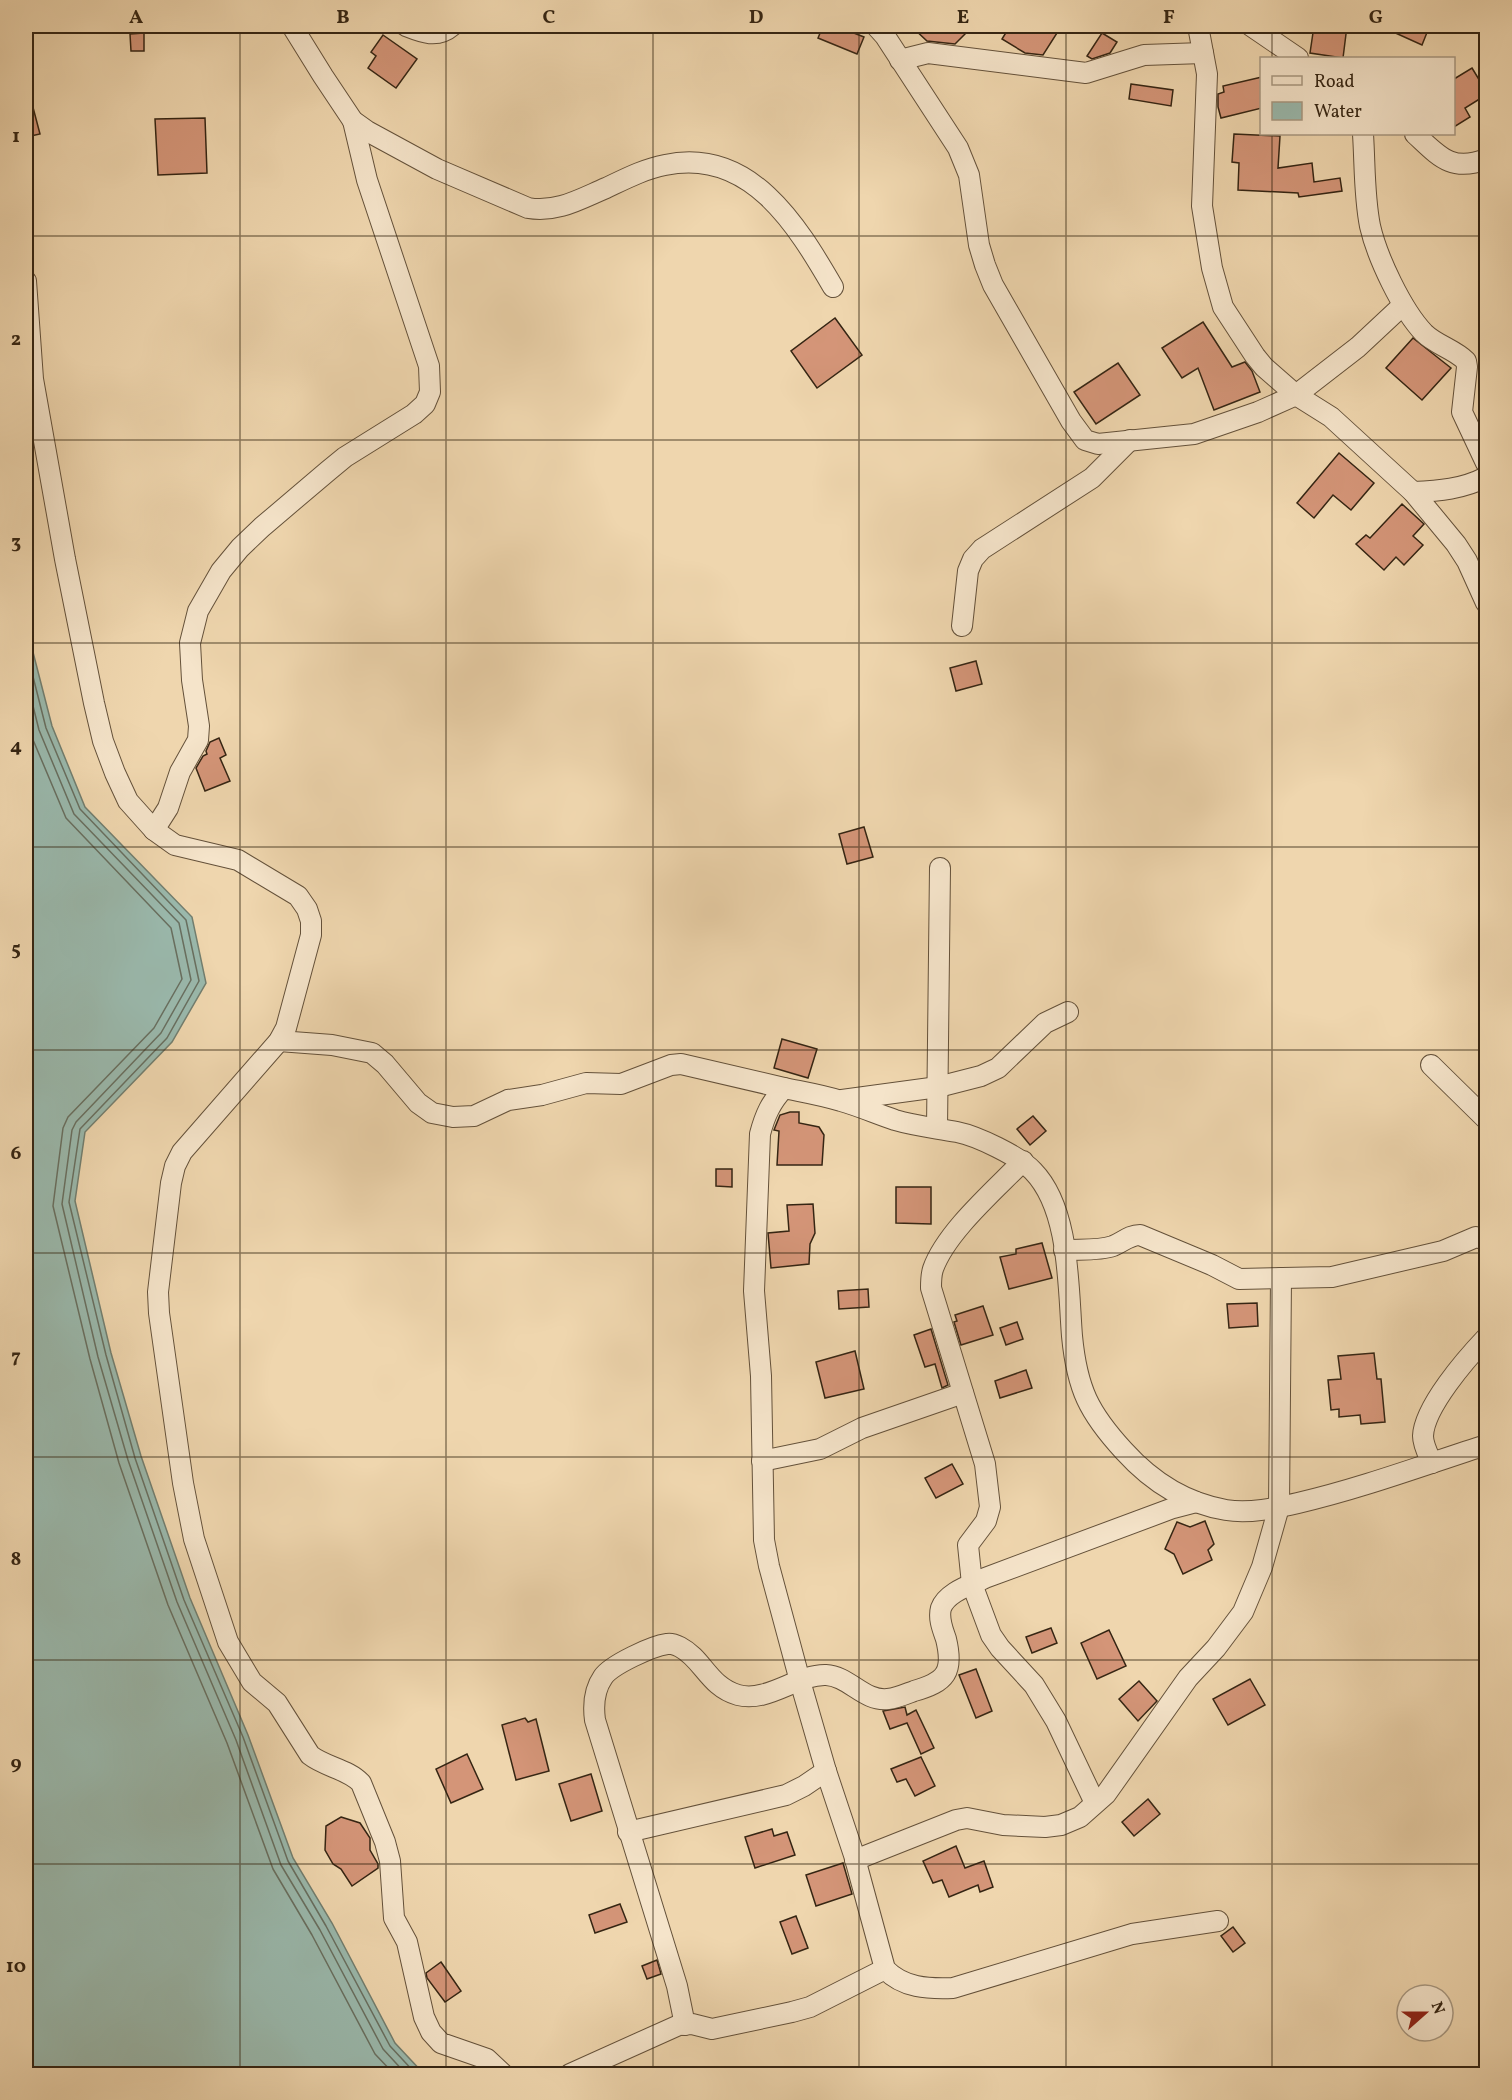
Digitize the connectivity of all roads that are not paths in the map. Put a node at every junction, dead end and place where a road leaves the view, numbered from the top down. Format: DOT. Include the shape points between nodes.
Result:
graph roads {
  1 [pos="292,26"];
  2 [pos="406,26"];
  3 [pos="452,26"];
  4 [pos="876,26"];
  5 [pos="1198,26"];
  6 [pos="1251,26"];
  7 [pos="1203,53"];
  8 [pos="1297,57"];
  9 [pos="900,60"];
  10 [pos="353,121"];
  11 [pos="1363,135"];
  12 [pos="1416,135"];
  13 [pos="1486,159"];
  14 [pos="26,281"];
  15 [pos="833,287"];
  16 [pos="1403,305"];
  17 [pos="1296,395"];
  18 [pos="1131,440"];
  19 [pos="1486,463"];
  20 [pos="1486,477"];
  21 [pos="1413,492"];
  22 [pos="1486,603"];
  23 [pos="962,626"];
  24 [pos="154,830"];
  25 [pos="940,868"];
  26 [pos="1068,1012"];
  27 [pos="279,1041"];
  28 [pos="1431,1065"];
  29 [pos="938,1087"];
  30 [pos="784,1088"];
  31 [pos="839,1100"];
  32 [pos="1486,1119"];
  33 [pos="937,1128"];
  34 [pos="1023,1161"];
  35 [pos="1486,1240"];
  36 [pos="1065,1250"];
  37 [pos="1281,1278"];
  38 [pos="1486,1338"];
  39 [pos="963,1393"];
  40 [pos="1486,1444"];
  41 [pos="762,1461"];
  42 [pos="1432,1463"];
  43 [pos="1196,1502"];
  44 [pos="1279,1507"];
  45 [pos="972,1584"];
  46 [pos="800,1681"];
  47 [pos="826,1770"];
  48 [pos="1095,1803"];
  49 [pos="628,1833"];
  50 [pos="855,1860"];
  51 [pos="1218,1921"];
  52 [pos="885,1970"];
  53 [pos="685,2025"];
  54 [pos="503,2074"];
  55 [pos="570,2074"];
  1 -- 10 [label="street"];
  2 -- 3 [label="street" via="423,33 437,33"];
  4 -- 9 [label="street"];
  5 -- 7 [label="street"];
  6 -- 8 [label="street"];
  7 -- 9 [label="street" via="1144,55 1086,73 928,53"];
  7 -- 17 [label="street" via="1207,74 1202,206 1219,295 1255,356"];
  9 -- 18 [label="street" via="958,148 969,175 984,265 1071,421 1085,440 1098,444"];
  10 -- 15 [label="street" via="437,169 543,211 668,164 709,164 734,172 760,188 791,220"];
  10 -- 24 [label="street" via="367,180 429,366 430,392 414,414 345,457 262,527 221,571 198,611 190,643 198,740"];
  11 -- 16 [label="street" via="1370,227"];
  12 -- 13 [label="street" via="1442,160 1458,163"];
  14 -- 24 [label="street" via="33,379 94,704 103,741 128,801"];
  16 -- 17 [label="street" via="1358,347"];
  16 -- 19 [label="street" via="1425,334 1466,361 1462,412"];
  17 -- 18 [label="street" via="1194,434"];
  17 -- 21 [label="street" via="1331,417"];
  18 -- 23 [label="street" via="1092,478 982,549 968,571"];
  20 -- 21 [label="street" via="1458,488"];
  21 -- 22 [label="street" via="1456,544"];
  24 -- 27 [label="street" via="175,845 238,860 298,896 307,909 311,935"];
  25 -- 29 [label="street"];
  26 -- 29 [label="street" via="1033,1032 998,1068"];
  27 -- 30 [label="street" via="372,1053 418,1103 432,1113 453,1117 474,1116 508,1101 586,1083 621,1084 681,1064"];
  27 -- 54 [label="street" via="182,1152 171,1184 159,1313 194,1539 228,1642 252,1682 278,1703 310,1755 361,1783 385,1842 394,1918 407,1942 431,2032 441,2043 488,2059"];
  28 -- 32 [label="street"];
  29 -- 31 [label="street"];
  29 -- 33 [label="street"];
  30 -- 31 [label="street"];
  30 -- 41 [label="street" via="772,1100 760,1134 754,1291"];
  31 -- 33 [label="street" via="896,1120"];
  33 -- 34 [label="street" via="974,1137"];
  34 -- 36 [label="street" via="1049,1194 1057,1211"];
  34 -- 39 [label="street" via="958,1229 931,1272 931,1288"];
  35 -- 37 [label="street" via="1476,1237 1443,1251 1332,1277"];
  36 -- 37 [label="street" via="1104,1248 1140,1235 1239,1279"];
  36 -- 43 [label="street" via="1075,1366 1084,1396 1097,1420 1142,1471 1167,1489"];
  37 -- 44 [label="street"];
  38 -- 42 [label="street" via="1458,1369 1427,1421 1424,1444"];
  39 -- 41 [label="street" via="862,1428 820,1449"];
  39 -- 45 [label="street" via="985,1464 990,1507 986,1521 968,1545"];
  40 -- 42 [label="street"];
  41 -- 46 [label="street" via="766,1552"];
  42 -- 44 [label="street"];
  43 -- 44 [label="street" via="1228,1510"];
  43 -- 45 [label="street"];
  44 -- 48 [label="street" via="1262,1567 1243,1612 1188,1678 1106,1794"];
  45 -- 46 [label="street" via="947,1599 942,1608 940,1620 950,1665 946,1675 934,1684 878,1699 827,1675"];
  45 -- 48 [label="street" via="991,1635 1034,1685 1056,1721"];
  46 -- 47 [label="street"];
  46 -- 49 [label="street" via="759,1695 740,1696 712,1680 679,1646 668,1643 611,1669 602,1677 595,1696 595,1720"];
  47 -- 49 [label="street" via="786,1795"];
  47 -- 50 [label="street"];
  48 -- 50 [label="street" via="1080,1817 1045,1827 956,1820"];
  49 -- 53 [label="street" via="677,1986"];
  50 -- 52 [label="street"];
  51 -- 52 [label="street" via="1132,1934 953,1988 912,1985"];
  52 -- 53 [label="street" via="792,2012 712,2029"];
  53 -- 55 [label="street"];
}
